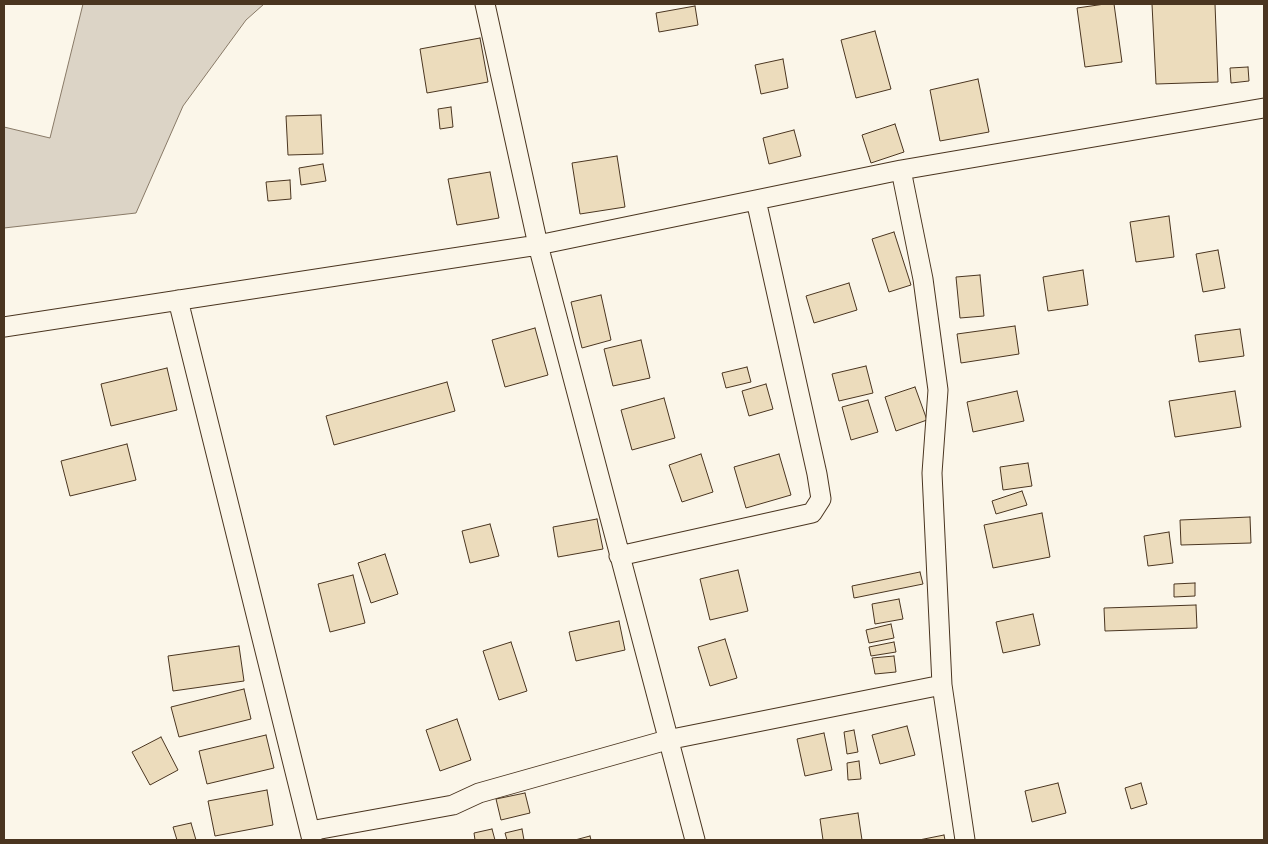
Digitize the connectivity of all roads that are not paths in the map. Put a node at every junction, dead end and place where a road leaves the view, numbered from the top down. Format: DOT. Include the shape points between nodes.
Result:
graph roads {
  1 [pos="486,4"];
  2 [pos="1264,108"];
  3 [pos="902,170"];
  4 [pos="756,200"];
  5 [pos="538,245"];
  6 [pos="178,300"];
  7 [pos="4,326"];
  8 [pos="619,556"];
  9 [pos="942,685"];
  10 [pos="667,740"];
  11 [pos="311,836"];
  12 [pos="695,840"];
  13 [pos="965,840"];
  1 -- 5 [label="street"];
  2 -- 3 [label="street"];
  3 -- 4 [label="street"];
  3 -- 9 [label="street" via="923,279 938,390 932,474"];
  4 -- 5 [label="street"];
  4 -- 8 [label="street" via="821,499 812,513"];
  5 -- 6 [label="street"];
  5 -- 8 [label="street"];
  6 -- 7 [label="street"];
  6 -- 11 [label="street"];
  8 -- 10 [label="street"];
  9 -- 10 [label="street"];
  9 -- 13 [label="street"];
  10 -- 11 [label="street" via="479,793 454,805"];
  10 -- 12 [label="street"];
}
